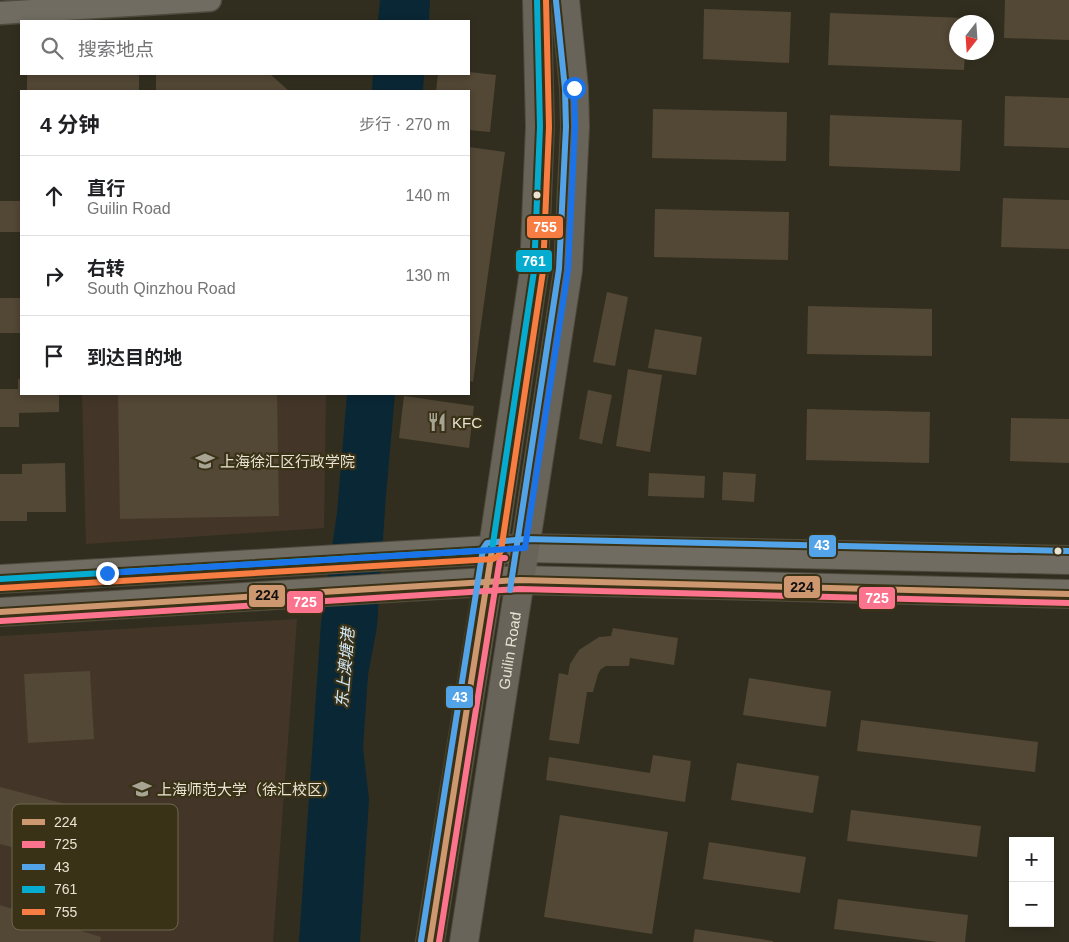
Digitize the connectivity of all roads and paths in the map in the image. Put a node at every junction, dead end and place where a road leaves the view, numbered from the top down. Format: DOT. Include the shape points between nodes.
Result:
graph roads {
  1 [pos="210,0"];
  2 [pos="537,0"];
  3 [pos="565,0"];
  4 [pos="0,13"];
  5 [pos="525,548"];
  6 [pos="492,550"];
  7 [pos="1069,560"];
  8 [pos="0,580"];
  9 [pos="520,580"];
  10 [pos="488,581"];
  11 [pos="1069,594"];
  12 [pos="0,612"];
  13 [pos="430,942"];
  14 [pos="464,942"];
  1 -- 4 [label="street"];
  2 -- 6 [label="main road, Guilin Road" via="540,127 534,271"];
  3 -- 5 [label="main road, Guilin Road" via="575,126 568,270"];
  5 -- 6 [label="street"];
  5 -- 7 [label="street"];
  5 -- 9 [label="main road, Guilin Road"];
  6 -- 8 [label="street"];
  6 -- 10 [label="main road, Guilin Road"];
  9 -- 10 [label="street"];
  9 -- 11 [label="street"];
  9 -- 14 [label="main road, Guilin Road"];
  10 -- 12 [label="street"];
  10 -- 13 [label="main road, Guilin Road"];
}
